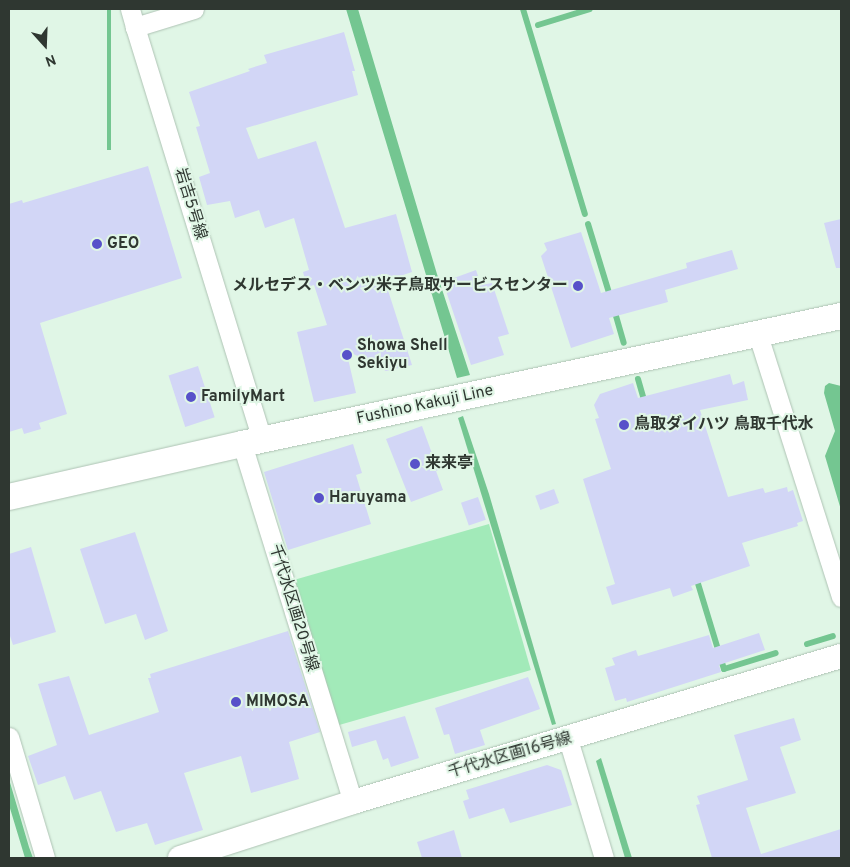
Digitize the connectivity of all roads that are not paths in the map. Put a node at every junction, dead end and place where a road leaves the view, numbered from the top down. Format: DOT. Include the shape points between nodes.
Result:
graph roads {
  1 [pos="130,9"];
  2 [pos="194,9"];
  3 [pos="135,27"];
  4 [pos="841,316"];
  5 [pos="758,335"];
  6 [pos="252,442"];
  7 [pos="9,497"];
  8 [pos="841,596"];
  9 [pos="841,656"];
  10 [pos="9,737"];
  11 [pos="568,739"];
  12 [pos="353,802"];
  13 [pos="190,857"];
  14 [pos="45,858"];
  15 [pos="604,858"];
  1 -- 3 [label="street, 岩吉5号線"];
  2 -- 3 [label="street"];
  3 -- 6 [label="street, 岩吉5号線"];
  4 -- 5 [label="main road, Fushino Kakuji Line"];
  5 -- 6 [label="main road, Fushino Kakuji Line"];
  5 -- 8 [label="street"];
  6 -- 7 [label="main road, Fushino Kakuji Line"];
  6 -- 12 [label="street, 千代水区画20号線"];
  9 -- 11 [label="street, 千代水区画16号線"];
  10 -- 14 [label="street"];
  11 -- 12 [label="street, 千代水区画16号線"];
  11 -- 15 [label="street"];
  12 -- 13 [label="street, 千代水区画16号線"];
}
